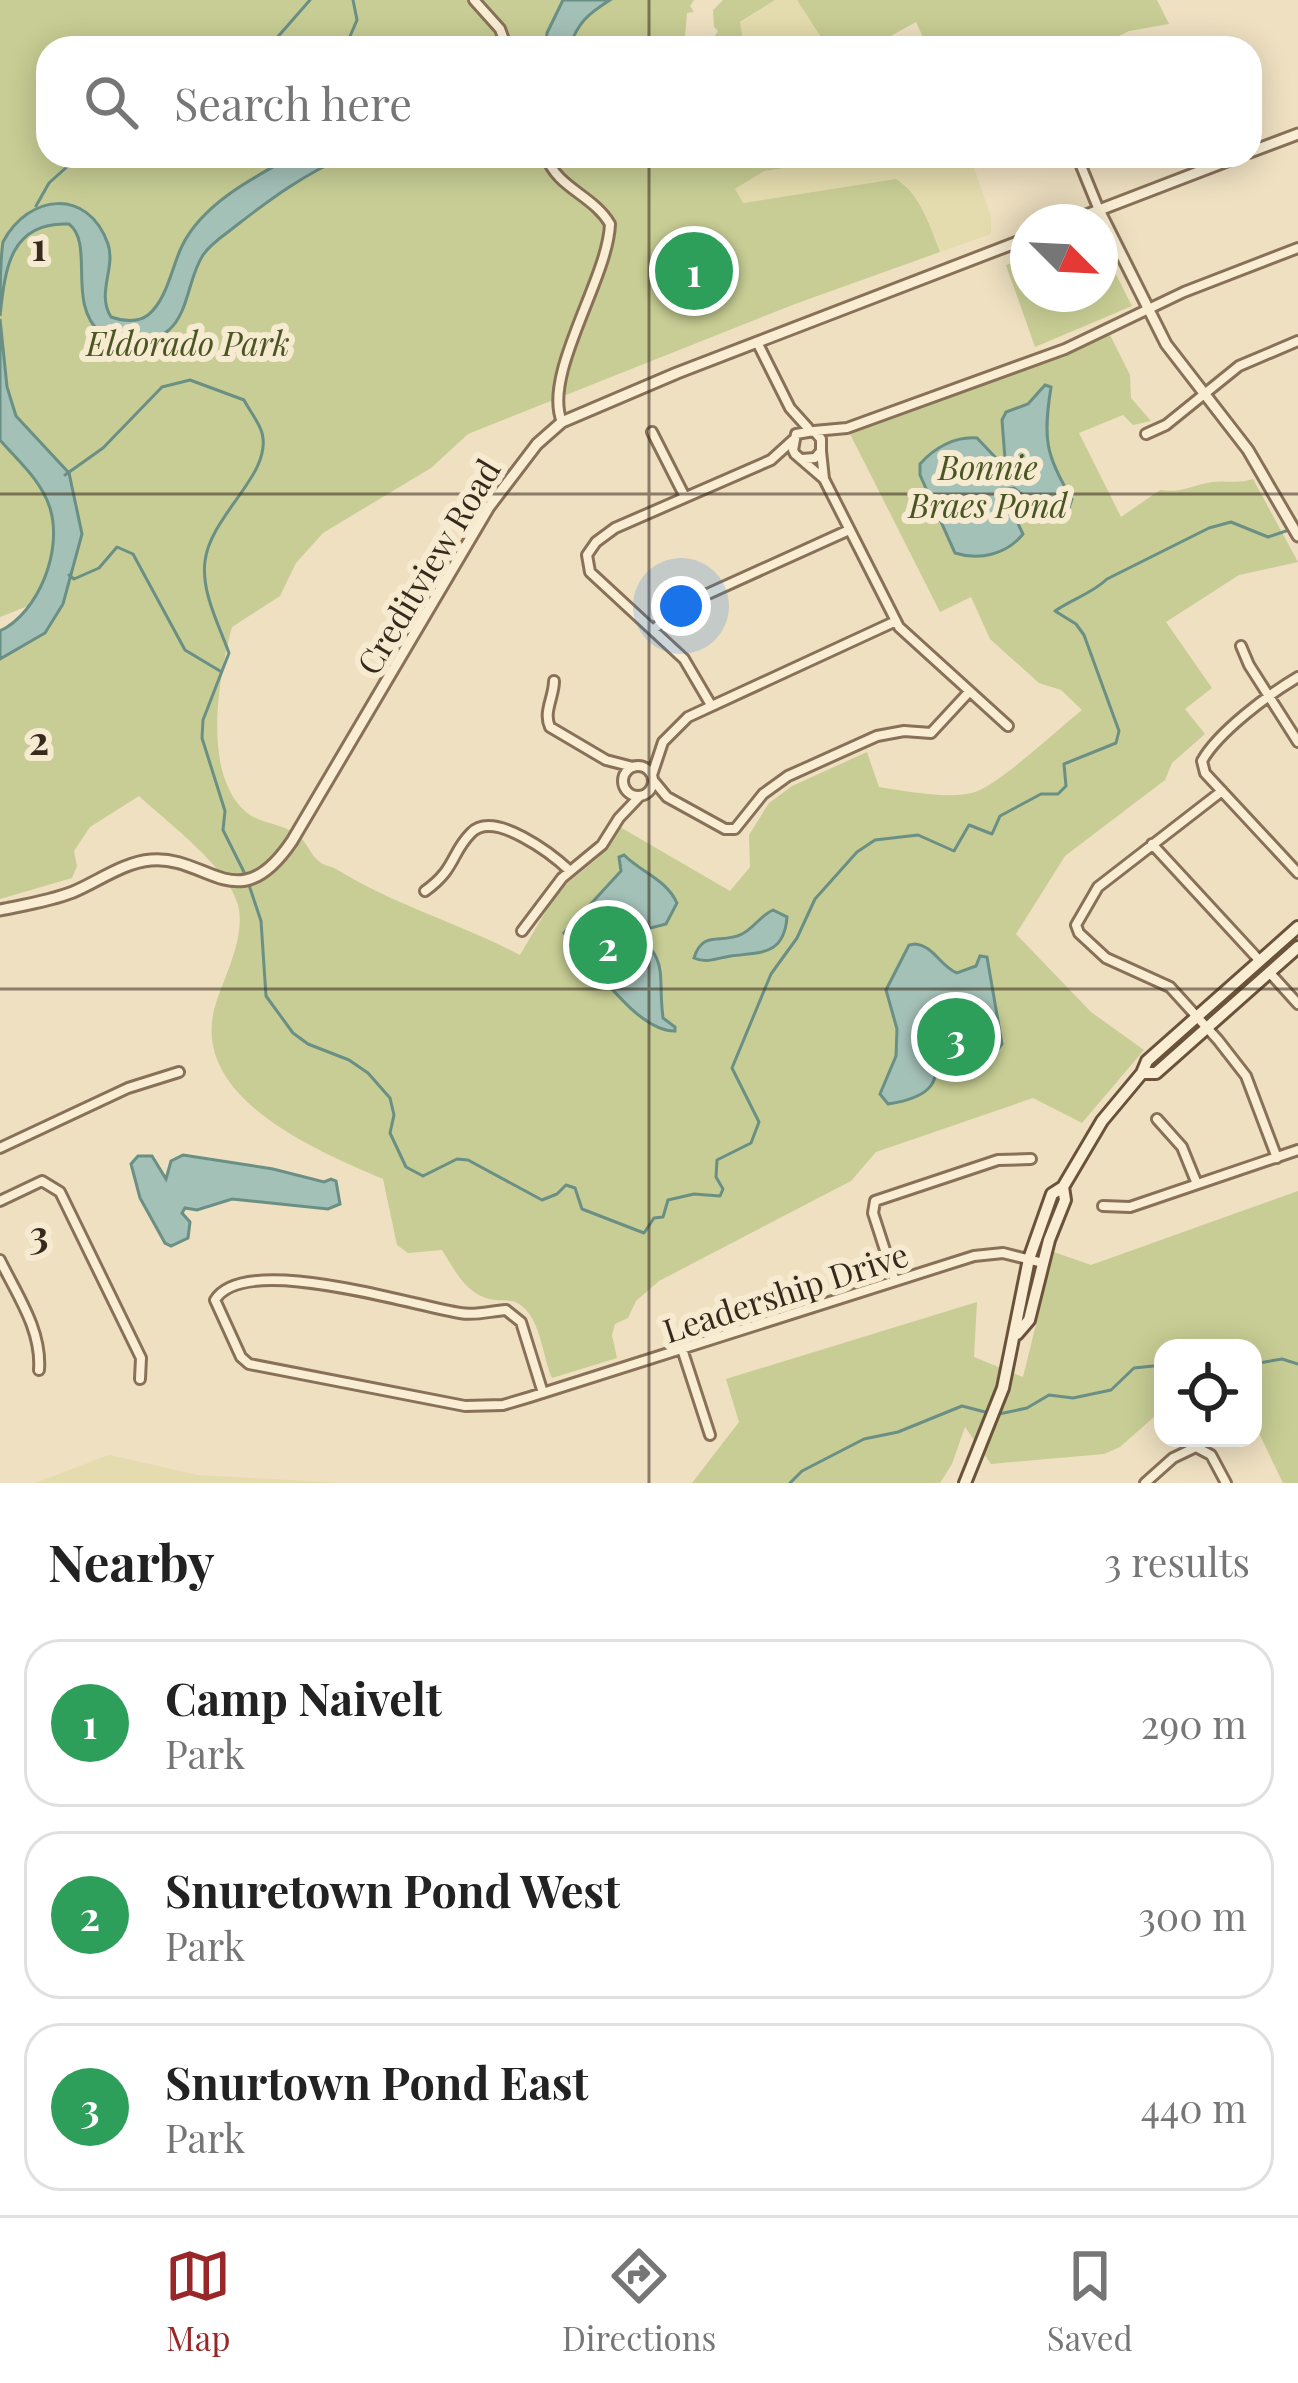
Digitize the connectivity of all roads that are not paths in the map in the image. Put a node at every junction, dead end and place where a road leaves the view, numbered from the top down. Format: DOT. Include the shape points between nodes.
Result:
graph roads {
  1 [pos="474,0"];
  2 [pos="503,36"];
  3 [pos="1298,134"];
  4 [pos="1262,148"];
  5 [pos="551,168"];
  6 [pos="1082,168"];
  7 [pos="1209,168"];
  8 [pos="1097,204"];
  9 [pos="1115,204"];
  10 [pos="1010,245"];
  11 [pos="1298,248"];
  12 [pos="1118,249"];
  13 [pos="1148,310"];
  14 [pos="1298,341"];
  15 [pos="757,342"];
  16 [pos="1204,395"];
  17 [pos="790,408"];
  18 [pos="562,422"];
  19 [pos="847,428"];
  20 [pos="812,430"];
  21 [pos="652,432"];
  22 [pos="1146,434"];
  23 [pos="793,439"];
  24 [pos="821,450"];
  25 [pos="800,458"];
  26 [pos="770,460"];
  27 [pos="824,479"];
  28 [pos="685,497"];
  29 [pos="849,530"];
  30 [pos="1298,536"];
  31 [pos="896,621"];
  32 [pos="653,630"];
  33 [pos="1241,646"];
  34 [pos="1298,676"];
  35 [pos="554,680"];
  36 [pos="969,692"];
  37 [pos="1269,697"];
  38 [pos="712,705"];
  39 [pos="1008,726"];
  40 [pos="1298,742"];
  41 [pos="659,749"];
  42 [pos="606,760"];
  43 [pos="635,766"];
  44 [pos="652,777"];
  45 [pos="623,785"];
  46 [pos="1222,791"];
  47 [pos="641,796"];
  48 [pos="668,796"];
  49 [pos="619,818"];
  50 [pos="1153,844"];
  51 [pos="570,871"];
  52 [pos="1298,873"];
  53 [pos="425,891"];
  54 [pos="0,910"];
  55 [pos="1298,927"];
  56 [pos="521,931"];
  57 [pos="1298,946"];
  58 [pos="1260,961"];
  59 [pos="1269,972"];
  60 [pos="1298,1004"];
  61 [pos="1197,1017"];
  62 [pos="1207,1028"];
  63 [pos="179,1072"];
  64 [pos="1142,1073"];
  65 [pos="1157,1119"];
  66 [pos="0,1148"];
  67 [pos="1298,1150"];
  68 [pos="1277,1158"];
  69 [pos="1031,1159"];
  70 [pos="1197,1184"];
  71 [pos="1063,1187"];
  72 [pos="0,1201"];
  73 [pos="1103,1206"];
  74 [pos="1028,1259"];
  75 [pos="0,1260"];
  76 [pos="1043,1263"];
  77 [pos="895,1282"];
  78 [pos="1016,1334"];
  79 [pos="682,1349"];
  80 [pos="39,1370"];
  81 [pos="140,1379"];
  82 [pos="543,1393"];
  83 [pos="710,1435"];
  84 [pos="965,1483"];
  85 [pos="1145,1483"];
  86 [pos="1226,1483"];
  1 -- 2 [label="street"];
  3 -- 4 [label="street"];
  5 -- 18 [label="street" via="610,224 564,368 556,408"];
  6 -- 8 [label="street"];
  7 -- 9 [label="street"];
  10 -- 15 [label="street, Creditview Road"];
  11 -- 13 [label="street"];
  12 -- 13 [label="street"];
  13 -- 16 [label="street"];
  13 -- 19 [label="street" via="1065,349"];
  14 -- 16 [label="street" via="1239,366"];
  15 -- 17 [label="street"];
  15 -- 18 [label="street, Creditview Road"];
  16 -- 22 [label="street"];
  16 -- 30 [label="street"];
  17 -- 20 [label="street"];
  17 -- 23 [label="street"];
  18 -- 54 [label="street, Creditview Road" via="508,478 273,865 230,880 151,860"];
  19 -- 20 [label="street"];
  19 -- 24 [label="street"];
  20 -- 23 [label="street"];
  20 -- 24 [label="street"];
  21 -- 28 [label="street"];
  23 -- 25 [label="street"];
  23 -- 26 [label="street"];
  24 -- 25 [label="street"];
  24 -- 27 [label="street"];
  25 -- 26 [label="street"];
  25 -- 27 [label="street"];
  26 -- 28 [label="street"];
  27 -- 29 [label="street"];
  28 -- 32 [label="street" via="607,533 587,555 590,572"];
  29 -- 31 [label="street"];
  29 -- 32 [label="street" via="681,606"];
  31 -- 36 [label="street"];
  31 -- 38 [label="street"];
  32 -- 38 [label="street" via="688,662"];
  33 -- 37 [label="street"];
  34 -- 37 [label="street"];
  35 -- 42 [label="street" via="548,723"];
  36 -- 39 [label="street"];
  36 -- 48 [label="street" via="931,733 877,736 788,776 735,830"];
  37 -- 40 [label="street"];
  37 -- 46 [label="street" via="1205,754 1202,766"];
  38 -- 41 [label="street" via="680,723"];
  41 -- 43 [label="street"];
  41 -- 44 [label="street"];
  42 -- 43 [label="street"];
  42 -- 45 [label="street"];
  43 -- 44 [label="street"];
  43 -- 45 [label="street"];
  44 -- 47 [label="street"];
  44 -- 48 [label="street"];
  45 -- 47 [label="street"];
  45 -- 49 [label="street"];
  46 -- 50 [label="street"];
  46 -- 52 [label="street"];
  47 -- 48 [label="street"];
  47 -- 49 [label="street"];
  49 -- 51 [label="street" via="597,851"];
  50 -- 58 [label="street"];
  50 -- 61 [label="street" via="1095,890 1076,925 1102,955 1170,987"];
  51 -- 53 [label="street" via="534,841 485,826"];
  51 -- 56 [label="street"];
  55 -- 58 [label="main road"];
  57 -- 59 [label="main road"];
  58 -- 61 [label="main road"];
  59 -- 60 [label="street"];
  59 -- 62 [label="main road"];
  61 -- 62 [label="street"];
  61 -- 64 [label="main road"];
  62 -- 64 [label="main road" via="1156,1072"];
  62 -- 68 [label="street" via="1246,1076"];
  63 -- 66 [label="street"];
  64 -- 71 [label="main road"];
  65 -- 70 [label="street" via="1182,1147"];
  67 -- 68 [label="street"];
  68 -- 70 [label="street"];
  69 -- 77 [label="street" via="998,1160 875,1201 872,1214"];
  70 -- 73 [label="street" via="1130,1207"];
  71 -- 74 [label="main road" via="1052,1194"];
  71 -- 76 [label="main road"];
  72 -- 81 [label="street" via="42,1181 60,1192 141,1358"];
  74 -- 76 [label="street, Leadership Drive"];
  74 -- 77 [label="street, Leadership Drive" via="989,1253"];
  74 -- 78 [label="main road"];
  75 -- 80 [label="street" via="35,1331"];
  76 -- 78 [label="main road" via="1029,1320"];
  77 -- 79 [label="street, Leadership Drive"];
  78 -- 84 [label="main road"];
  79 -- 82 [label="street, Leadership Drive"];
  79 -- 83 [label="street"];
  82 -- 82 [label="street, Leadership Drive" via="521,1322 506,1310 461,1313 270,1277 237,1282 215,1300 241,1357 254,1366 465,1406"];
  85 -- 86 [label="street" via="1196,1448 1211,1454"];
}
